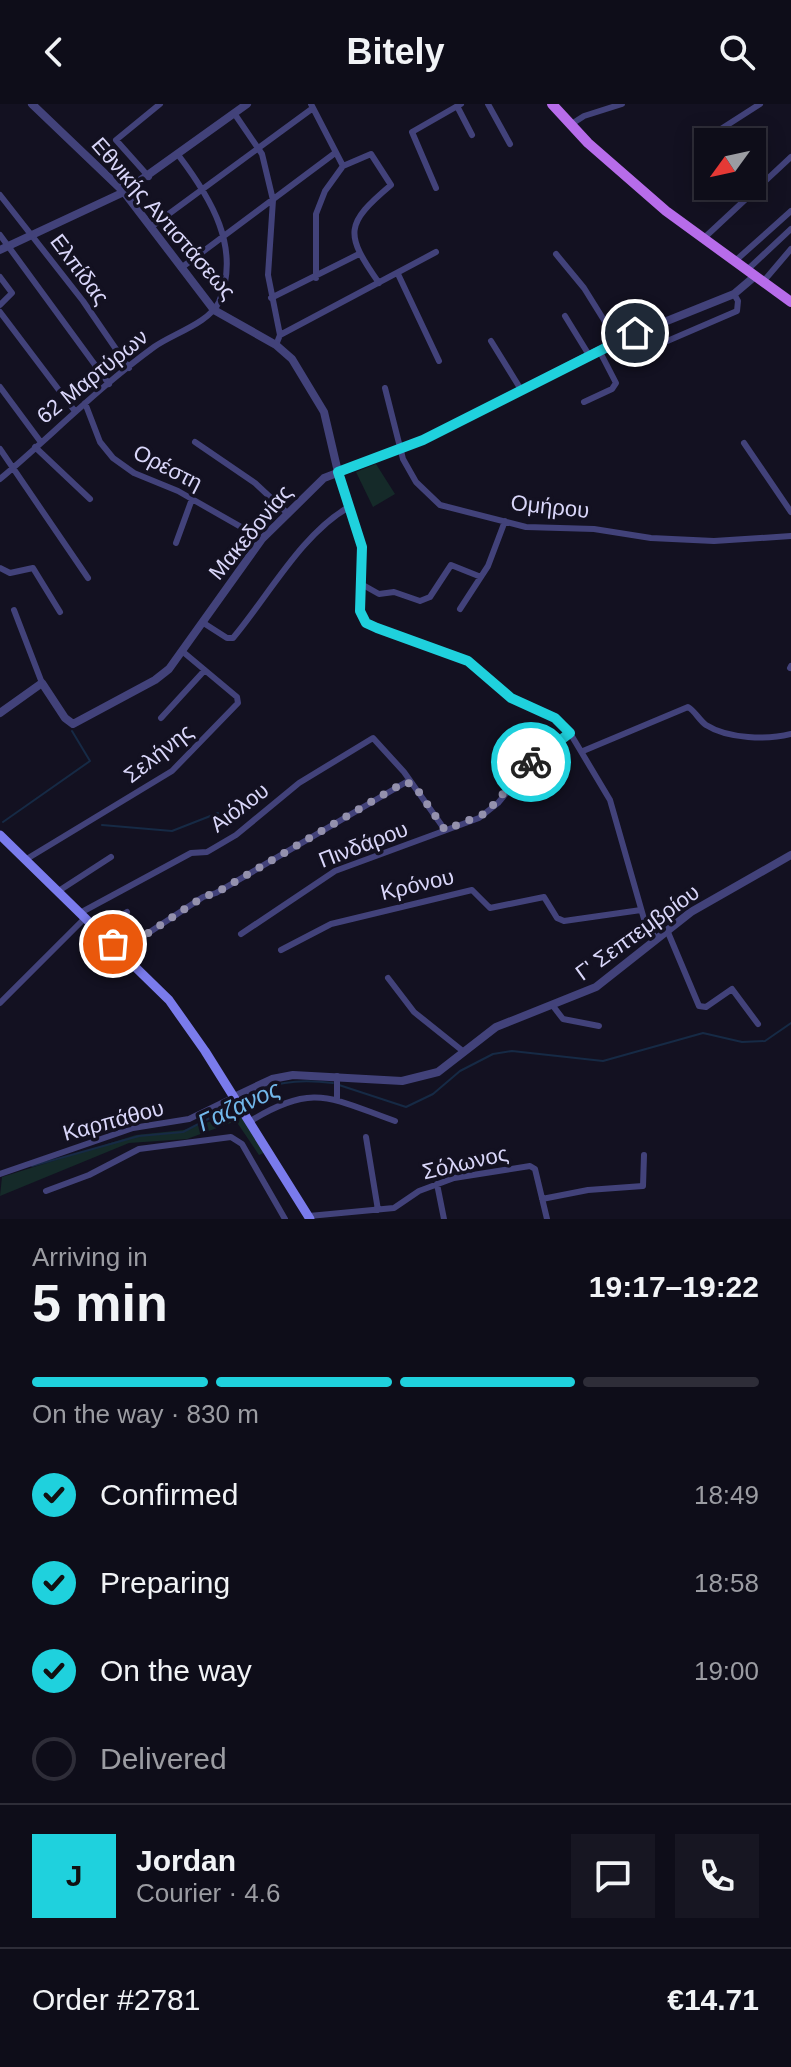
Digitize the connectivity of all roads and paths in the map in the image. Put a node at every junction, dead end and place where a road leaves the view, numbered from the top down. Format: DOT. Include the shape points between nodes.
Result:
graph roads {
  1 [pos="32,104"];
  2 [pos="160,104"];
  3 [pos="247,104"];
  4 [pos="488,104"];
  5 [pos="552,104"];
  6 [pos="622,104"];
  7 [pos="760,104"];
  8 [pos="459,105"];
  9 [pos="312,106"];
  10 [pos="234,113"];
  11 [pos="570,125"];
  12 [pos="723,128"];
  13 [pos="472,135"];
  14 [pos="510,144"];
  15 [pos="259,148"];
  16 [pos="335,153"];
  17 [pos="179,156"];
  18 [pos="791,157"];
  19 [pos="343,166"];
  20 [pos="149,177"];
  21 [pos="204,188"];
  22 [pos="436,188"];
  23 [pos="124,192"];
  24 [pos="0,195"];
  25 [pos="273,200"];
  26 [pos="791,211"];
  27 [pos="151,227"];
  28 [pos="791,229"];
  29 [pos="0,235"];
  30 [pos="224,235"];
  31 [pos="32,236"];
  32 [pos="703,240"];
  33 [pos="5,248"];
  34 [pos="791,249"];
  35 [pos="436,252"];
  36 [pos="359,254"];
  37 [pos="556,254"];
  38 [pos="734,262"];
  39 [pos="180,268"];
  40 [pos="398,274"];
  41 [pos="0,277"];
  42 [pos="754,277"];
  43 [pos="316,278"];
  44 [pos="379,283"];
  45 [pos="734,294"];
  46 [pos="271,298"];
  47 [pos="791,302"];
  48 [pos="0,305"];
  49 [pos="214,310"];
  50 [pos="0,312"];
  51 [pos="565,316"];
  52 [pos="280,335"];
  53 [pos="491,341"];
  54 [pos="617,341"];
  55 [pos="665,342"];
  56 [pos="276,345"];
  57 [pos="599,350"];
  58 [pos="589,355"];
  59 [pos="439,361"];
  60 [pos="129,368"];
  61 [pos="109,384"];
  62 [pos="0,387"];
  63 [pos="385,388"];
  64 [pos="520,388"];
  65 [pos="584,402"];
  66 [pos="85,403"];
  67 [pos="74,410"];
  68 [pos="195,442"];
  69 [pos="744,443"];
  70 [pos="38,444"];
  71 [pos="0,449"];
  72 [pos="399,450"];
  73 [pos="13,468"];
  74 [pos="338,472"];
  75 [pos="0,479"];
  76 [pos="90,499"];
  77 [pos="192,499"];
  78 [pos="349,507"];
  79 [pos="286,512"];
  80 [pos="791,512"];
  81 [pos="505,521"];
  82 [pos="791,536"];
  83 [pos="262,539"];
  84 [pos="176,543"];
  85 [pos="0,568"];
  86 [pos="481,577"];
  87 [pos="88,578"];
  88 [pos="363,585"];
  89 [pos="460,609"];
  90 [pos="14,610"];
  91 [pos="60,612"];
  92 [pos="202,622"];
  93 [pos="182,651"];
  94 [pos="204,671"];
  95 [pos="42,683"];
  96 [pos="0,713"];
  97 [pos="161,718"];
  98 [pos="570,733"];
  99 [pos="791,734"];
  100 [pos="583,751"];
  101 [pos="408,781"];
  102 [pos="445,830"];
  103 [pos="0,835"];
  104 [pos="791,855"];
  105 [pos="111,857"];
  106 [pos="25,860"];
  107 [pos="57,892"];
  108 [pos="641,910"];
  109 [pos="127,912"];
  110 [pos="82,916"];
  111 [pos="667,930"];
  112 [pos="100,931"];
  113 [pos="241,934"];
  114 [pos="656,939"];
  115 [pos="281,950"];
  116 [pos="121,951"];
  117 [pos="388,978"];
  118 [pos="0,1003"];
  119 [pos="553,1006"];
  120 [pos="758,1024"];
  121 [pos="599,1026"];
  122 [pos="464,1052"];
  123 [pos="337,1080"];
  124 [pos="337,1096"];
  125 [pos="235,1099"];
  126 [pos="247,1119"];
  127 [pos="395,1121"];
  128 [pos="366,1137"];
  129 [pos="644,1155"];
  130 [pos="0,1174"];
  131 [pos="437,1184"];
  132 [pos="46,1191"];
  133 [pos="542,1199"];
  134 [pos="378,1210"];
  135 [pos="309,1218"];
  136 [pos="285,1219"];
  137 [pos="444,1219"];
  138 [pos="547,1219"];
  1 -- 23 [label="street, Εθνικής Αντιστάσεως"];
  2 -- 20 [label="street" via="116,140"];
  3 -- 10 [label="street"];
  4 -- 14 [label="street"];
  5 -- 11 [label="main road"];
  6 -- 11 [label="street"];
  7 -- 12 [label="street"];
  8 -- 13 [label="street"];
  8 -- 22 [label="street" via="412,132"];
  9 -- 15 [label="street"];
  9 -- 16 [label="street"];
  10 -- 15 [label="street"];
  10 -- 17 [label="street"];
  11 -- 32 [label="main road"];
  15 -- 21 [label="street"];
  15 -- 25 [label="street"];
  16 -- 19 [label="street"];
  16 -- 25 [label="street"];
  17 -- 20 [label="street"];
  17 -- 21 [label="street"];
  18 -- 32 [label="street"];
  19 -- 36 [label="street" via="371,154 391,185 358,215 354,227"];
  19 -- 43 [label="street" via="316,211"];
  20 -- 23 [label="street"];
  21 -- 27 [label="street"];
  21 -- 30 [label="street"];
  23 -- 27 [label="street, Εθνικής Αντιστάσεως"];
  23 -- 31 [label="street"];
  24 -- 31 [label="street, Ελπίδας"];
  25 -- 30 [label="street"];
  25 -- 46 [label="street" via="268,246"];
  26 -- 38 [label="street"];
  27 -- 39 [label="street, Εθνικής Αντιστάσεως"];
  28 -- 42 [label="street"];
  29 -- 33 [label="street"];
  30 -- 39 [label="street"];
  30 -- 49 [label="street" via="225,278"];
  31 -- 33 [label="street"];
  31 -- 60 [label="street, Ελπίδας"];
  32 -- 38 [label="main road"];
  33 -- 61 [label="street"];
  34 -- 42 [label="street"];
  35 -- 40 [label="street"];
  36 -- 43 [label="street"];
  36 -- 44 [label="street"];
  37 -- 54 [label="street"];
  38 -- 42 [label="main road"];
  39 -- 49 [label="street, Εθνικής Αντιστάσεως"];
  40 -- 44 [label="street"];
  40 -- 59 [label="street"];
  41 -- 48 [label="street" via="12,293"];
  42 -- 45 [label="street, Μακεδονίας"];
  42 -- 47 [label="main road"];
  43 -- 46 [label="street"];
  44 -- 52 [label="street"];
  45 -- 54 [label="street, Μακεδονίας"];
  45 -- 55 [label="street" via="737,311"];
  46 -- 52 [label="street"];
  49 -- 56 [label="street, Εθνικής Αντιστάσεως"];
  49 -- 60 [label="street, 62 Μαρτύρων"];
  50 -- 67 [label="street"];
  51 -- 58 [label="street"];
  52 -- 56 [label="street"];
  53 -- 64 [label="street"];
  54 -- 57 [label="street, Μακεδονίας"];
  56 -- 74 [label="street, Εθνικής Αντιστάσεως" via="297,365 320,404"];
  57 -- 58 [label="street, Μακεδονίας"];
  57 -- 65 [label="street" via="615,387"];
  58 -- 64 [label="street, Μακεδονίας"];
  60 -- 61 [label="street, 62 Μαρτύρων"];
  61 -- 66 [label="street, 62 Μαρτύρων"];
  62 -- 70 [label="street"];
  63 -- 72 [label="street, Ομήρου"];
  64 -- 72 [label="street, Μακεδονίας"];
  66 -- 67 [label="street, 62 Μαρτύρων"];
  66 -- 77 [label="street, Ορέστη" via="100,442 113,458"];
  67 -- 70 [label="street, 62 Μαρτύρων"];
  68 -- 79 [label="street" via="261,487"];
  69 -- 80 [label="street"];
  70 -- 73 [label="street, 62 Μαρτύρων"];
  70 -- 76 [label="street"];
  71 -- 73 [label="street"];
  72 -- 74 [label="street, Μακεδονίας"];
  72 -- 81 [label="street, Ομήρου" via="411,475 435,502"];
  73 -- 75 [label="street, 62 Μαρτύρων"];
  73 -- 87 [label="street"];
  74 -- 78 [label="street"];
  74 -- 79 [label="street, Μακεδονίας"];
  77 -- 83 [label="street, Ορέστη"];
  77 -- 84 [label="street"];
  78 -- 88 [label="street" via="362,547"];
  78 -- 92 [label="street" via="270,586 233,638"];
  79 -- 83 [label="street, Μακεδονίας"];
  81 -- 82 [label="street, Ομήρου" via="664,539"];
  81 -- 86 [label="street"];
  83 -- 92 [label="street, Μακεδονίας"];
  85 -- 91 [label="street" via="10,573 33,568"];
  86 -- 88 [label="street" via="451,565 430,597 420,601 394,592 379,594"];
  86 -- 89 [label="street"];
  88 -- 98 [label="street" via="360,611 366,623 468,661 511,698 555,718"];
  90 -- 95 [label="street"];
  92 -- 93 [label="street, Μακεδονίας"];
  93 -- 94 [label="street, Σελήνης"];
  93 -- 95 [label="street, Μακεδονίας" via="155,680 73,724"];
  94 -- 97 [label="street"];
  94 -- 106 [label="street, Σελήνης" via="239,701 202,744 150,785"];
  95 -- 96 [label="street"];
  98 -- 100 [label="street"];
  98 -- 102 [label="street, Πινδάρου" via="538,755 486,813"];
  99 -- 100 [label="street" via="727,733 707,726 688,707"];
  100 -- 108 [label="street" via="612,804"];
  101 -- 102 [label="street"];
  101 -- 110 [label="street, Αιόλου" via="373,738 299,783 211,851 191,853"];
  101 -- 116 [label="street" via="203,897"];
  102 -- 113 [label="street, Πινδάρου" via="335,871"];
  103 -- 106 [label="main road"];
  104 -- 111 [label="street, Γ' Σεπτεμβρίου"];
  105 -- 107 [label="street"];
  106 -- 107 [label="main road"];
  107 -- 110 [label="main road"];
  108 -- 114 [label="street"];
  108 -- 115 [label="street, Κρόνου" via="564,921 544,897 490,908 472,890 331,924"];
  109 -- 112 [label="street"];
  110 -- 112 [label="main road"];
  110 -- 118 [label="street, Αιόλου"];
  111 -- 114 [label="street, Γ' Σεπτεμβρίου"];
  111 -- 120 [label="street" via="699,1006 706,1007 732,989"];
  112 -- 116 [label="main road"];
  114 -- 119 [label="street, Γ' Σεπτεμβρίου" via="596,987"];
  116 -- 125 [label="main road" via="178,1012"];
  117 -- 122 [label="street" via="414,1012"];
  119 -- 121 [label="street" via="563,1019"];
  119 -- 122 [label="street, Γ' Σεπτεμβρίου" via="496,1027"];
  122 -- 123 [label="street, Γ' Σεπτεμβρίου" via="441,1071 417,1079"];
  123 -- 124 [label="street"];
  123 -- 125 [label="street, Γ' Σεπτεμβρίου" via="282,1077"];
  124 -- 126 [label="street" via="297,1098"];
  124 -- 127 [label="street"];
  125 -- 126 [label="main road"];
  125 -- 130 [label="street, Καρπάθου" via="189,1119 133,1128"];
  126 -- 135 [label="main road"];
  128 -- 134 [label="street"];
  129 -- 133 [label="street" via="643,1186"];
  131 -- 133 [label="street, Σόλωνος" via="530,1166"];
  131 -- 134 [label="street, Σόλωνος" via="394,1208"];
  131 -- 137 [label="street"];
  132 -- 136 [label="street" via="139,1149 231,1137 242,1144"];
  133 -- 138 [label="street, Σόλωνος"];
  134 -- 135 [label="street, Σόλωνος"];
}
